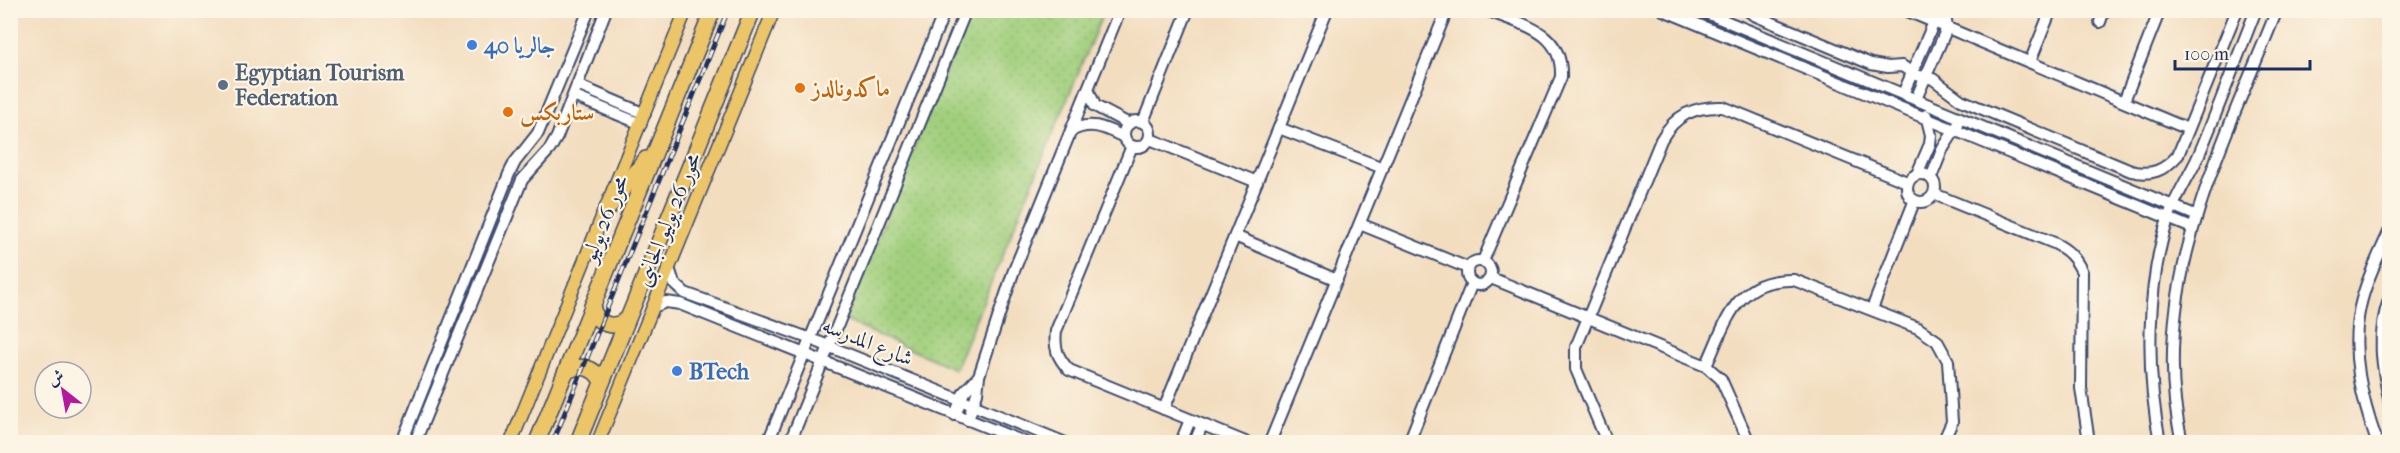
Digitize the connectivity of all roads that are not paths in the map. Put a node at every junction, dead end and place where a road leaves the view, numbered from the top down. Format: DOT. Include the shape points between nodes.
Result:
graph roads {
  1 [pos="589,10"];
  2 [pos="686,10"];
  3 [pos="713,10"];
  4 [pos="753,10"];
  5 [pos="774,10"];
  6 [pos="945,10"];
  7 [pos="966,10"];
  8 [pos="1120,10"];
  9 [pos="1188,10"];
  10 [pos="1327,10"];
  11 [pos="1448,10"];
  12 [pos="1486,10"];
  13 [pos="1699,10"];
  14 [pos="1747,10"];
  15 [pos="1905,10"];
  16 [pos="2051,10"];
  17 [pos="2104,10"];
  18 [pos="2160,10"];
  19 [pos="2237,10"];
  20 [pos="2256,10"];
  21 [pos="2277,10"];
  22 [pos="603,11"];
  23 [pos="1664,11"];
  24 [pos="1945,11"];
  25 [pos="1691,16"];
  26 [pos="1934,22"];
  27 [pos="2100,22"];
  28 [pos="1947,28"];
  29 [pos="1919,57"];
  30 [pos="1932,62"];
  31 [pos="2030,62"];
  32 [pos="1912,72"];
  33 [pos="1926,77"];
  34 [pos="1088,89"];
  35 [pos="575,91"];
  36 [pos="1903,94"];
  37 [pos="1916,99"];
  38 [pos="2124,101"];
  39 [pos="1934,107"];
  40 [pos="1102,112"];
  41 [pos="1957,117"];
  42 [pos="1926,118"];
  43 [pos="643,119"];
  44 [pos="1143,122"];
  45 [pos="1097,124"];
  46 [pos="1129,124"];
  47 [pos="1279,128"];
  48 [pos="2188,129"];
  49 [pos="1071,130"];
  50 [pos="1955,130"];
  51 [pos="1124,137"];
  52 [pos="1150,139"];
  53 [pos="659,142"];
  54 [pos="1930,144"];
  55 [pos="1132,146"];
  56 [pos="1942,150"];
  57 [pos="1383,168"];
  58 [pos="1917,174"];
  59 [pos="1930,177"];
  60 [pos="1257,182"];
  61 [pos="1907,182"];
  62 [pos="1934,194"];
  63 [pos="1914,202"];
  64 [pos="2173,206"];
  65 [pos="604,214"];
  66 [pos="2196,215"];
  67 [pos="2168,219"];
  68 [pos="1360,224"];
  69 [pos="488,228"];
  70 [pos="2192,228"];
  71 [pos="2390,230"];
  72 [pos="501,233"];
  73 [pos="1235,236"];
  74 [pos="1483,261"];
  75 [pos="669,268"];
  76 [pos="1468,268"];
  77 [pos="1491,278"];
  78 [pos="1337,280"];
  79 [pos="1472,283"];
  80 [pos="2390,297"];
  81 [pos="592,306"];
  82 [pos="653,307"];
  83 [pos="1872,309"];
  84 [pos="628,318"];
  85 [pos="1587,318"];
  86 [pos="811,339"];
  87 [pos="830,346"];
  88 [pos="805,354"];
  89 [pos="824,362"];
  90 [pos="1706,366"];
  91 [pos="566,372"];
  92 [pos="979,376"];
  93 [pos="602,382"];
  94 [pos="961,400"];
  95 [pos="2390,403"];
  96 [pos="973,405"];
  97 [pos="1164,409"];
  98 [pos="956,415"];
  99 [pos="968,420"];
  100 [pos="1190,420"];
  101 [pos="1202,424"];
  102 [pos="999,437"];
  103 [pos="402,442"];
  104 [pos="415,442"];
  105 [pos="511,442"];
  106 [pos="537,442"];
  107 [pos="578,442"];
  108 [pos="598,442"];
  109 [pos="768,442"];
  110 [pos="790,442"];
  111 [pos="1024,442"];
  112 [pos="1063,442"];
  113 [pos="1181,442"];
  114 [pos="1195,442"];
  115 [pos="1245,442"];
  116 [pos="1270,442"];
  117 [pos="1409,442"];
  118 [pos="1607,442"];
  119 [pos="1749,442"];
  120 [pos="1943,442"];
  121 [pos="2089,442"];
  122 [pos="2160,442"];
  123 [pos="2182,442"];
  124 [pos="2377,442"];
  1 -- 69 [label="street" via="538,133 512,167"];
  2 -- 43 [label="main road"];
  3 -- 53 [label="highway, محور 26 يوليو"];
  4 -- 84 [label="highway"];
  5 -- 75 [label="main road, محور 26 يوليو الجانبى"];
  6 -- 86 [label="street"];
  7 -- 87 [label="street"];
  8 -- 34 [label="street"];
  9 -- 44 [label="street"];
  10 -- 47 [label="street"];
  11 -- 57 [label="street"];
  12 -- 74 [label="street" via="1547,37 1554,46 1561,77"];
  13 -- 36 [label="street"];
  14 -- 32 [label="street" via="1871,64 1902,66"];
  15 -- 26 [label="street"];
  16 -- 31 [label="street"];
  17 -- 27 [label="street"];
  18 -- 38 [label="street"];
  19 -- 48 [label="street"];
  20 -- 64 [label="street" via="2197,158"];
  21 -- 66 [label="street"];
  22 -- 35 [label="street"];
  23 -- 25 [label="street"];
  24 -- 26 [label="street"];
  24 -- 28 [label="street"];
  25 -- 42 [label="street"];
  26 -- 28 [label="street"];
  26 -- 29 [label="street"];
  28 -- 30 [label="street"];
  28 -- 31 [label="street"];
  29 -- 30 [label="street"];
  29 -- 32 [label="street"];
  30 -- 33 [label="street"];
  31 -- 38 [label="street"];
  32 -- 33 [label="street"];
  32 -- 36 [label="street"];
  33 -- 37 [label="street"];
  33 -- 48 [label="street" via="1961,100 2144,174 2169,165 2178,155"];
  34 -- 40 [label="street"];
  34 -- 49 [label="street"];
  35 -- 43 [label="street"];
  35 -- 72 [label="street" via="554,143 522,180"];
  36 -- 37 [label="street"];
  37 -- 39 [label="street"];
  38 -- 48 [label="street"];
  39 -- 41 [label="street"];
  39 -- 42 [label="street" via="1927,110"];
  40 -- 45 [label="street"];
  40 -- 46 [label="street"];
  41 -- 50 [label="street"];
  41 -- 64 [label="street"];
  42 -- 50 [label="street"];
  42 -- 54 [label="street"];
  43 -- 65 [label="main road"];
  44 -- 46 [label="street"];
  44 -- 52 [label="street"];
  45 -- 49 [label="street"];
  45 -- 51 [label="street"];
  46 -- 51 [label="street"];
  47 -- 57 [label="street"];
  47 -- 60 [label="street"];
  49 -- 92 [label="street" via="1013,273"];
  50 -- 56 [label="street"];
  50 -- 67 [label="street"];
  51 -- 55 [label="street"];
  52 -- 55 [label="street" via="1144,146"];
  52 -- 60 [label="street"];
  53 -- 65 [label="highway"];
  53 -- 81 [label="highway, محور 26 يوليو"];
  54 -- 56 [label="street"];
  54 -- 58 [label="street"];
  55 -- 97 [label="street" via="1056,331 1054,345 1069,370"];
  56 -- 59 [label="street"];
  57 -- 68 [label="street"];
  58 -- 59 [label="street"];
  58 -- 61 [label="street"];
  59 -- 62 [label="street"];
  60 -- 73 [label="street"];
  61 -- 63 [label="street" via="1907,194"];
  61 -- 85 [label="street" via="1723,107 1707,106 1687,112 1667,129 1661,140"];
  62 -- 63 [label="street" via="1926,202"];
  62 -- 121 [label="street" via="2067,249 2076,260 2082,272 2080,388"];
  63 -- 83 [label="street"];
  64 -- 66 [label="street"];
  64 -- 67 [label="street"];
  65 -- 105 [label="main road"];
  66 -- 70 [label="street"];
  67 -- 70 [label="street"];
  67 -- 122 [label="street" via="2152,307 2153,396"];
  68 -- 76 [label="street"];
  68 -- 78 [label="street"];
  69 -- 72 [label="street"];
  69 -- 103 [label="street"];
  70 -- 123 [label="street" via="2180,280 2173,354"];
  71 -- 124 [label="street" via="2365,290 2358,328 2363,398"];
  72 -- 104 [label="street"];
  73 -- 78 [label="street"];
  73 -- 97 [label="street"];
  74 -- 76 [label="street"];
  74 -- 77 [label="street" via="1491,268"];
  75 -- 82 [label="main road, محور 26 يوليو الجانبى"];
  75 -- 86 [label="street, شارع المدرسه" via="674,283 686,293"];
  76 -- 79 [label="street"];
  77 -- 79 [label="street" via="1485,284"];
  77 -- 85 [label="street"];
  78 -- 116 [label="street"];
  79 -- 117 [label="street"];
  80 -- 95 [label="street" via="2380,351"];
  81 -- 84 [label="highway" via="606,325 621,324"];
  81 -- 91 [label="highway, محور 26 يوليو"];
  82 -- 88 [label="street, شارع المدرسه" via="666,302 680,304"];
  82 -- 108 [label="main road, محور 26 يوليو الجانبى"];
  83 -- 90 [label="street" via="1794,280 1776,279 1760,284 1734,306"];
  83 -- 120 [label="street" via="1928,333 1943,350 1948,361 1952,422"];
  84 -- 93 [label="highway"];
  85 -- 90 [label="street"];
  85 -- 118 [label="street" via="1576,347 1576,369"];
  86 -- 87 [label="street, شارع المدرسه"];
  86 -- 88 [label="street"];
  87 -- 89 [label="street"];
  87 -- 94 [label="street, شارع المدرسه"];
  88 -- 89 [label="street, شارع المدرسه"];
  88 -- 109 [label="street"];
  89 -- 98 [label="street, شارع المدرسه"];
  89 -- 110 [label="street"];
  90 -- 119 [label="street" via="1721,379"];
  91 -- 93 [label="highway" via="584,367"];
  91 -- 106 [label="highway, محور 26 يوليو"];
  92 -- 94 [label="street"];
  92 -- 96 [label="street"];
  93 -- 107 [label="highway"];
  94 -- 96 [label="street, شارع المدرسه"];
  94 -- 98 [label="street"];
  96 -- 99 [label="street"];
  96 -- 112 [label="street, شارع المدرسه"];
  97 -- 100 [label="street"];
  98 -- 99 [label="street, شارع المدرسه"];
  99 -- 102 [label="street, شارع المدرسه"];
  100 -- 101 [label="street"];
  100 -- 113 [label="street"];
  101 -- 114 [label="street"];
  101 -- 115 [label="street"];
  102 -- 111 [label="street, شارع المدرسه"];
}
